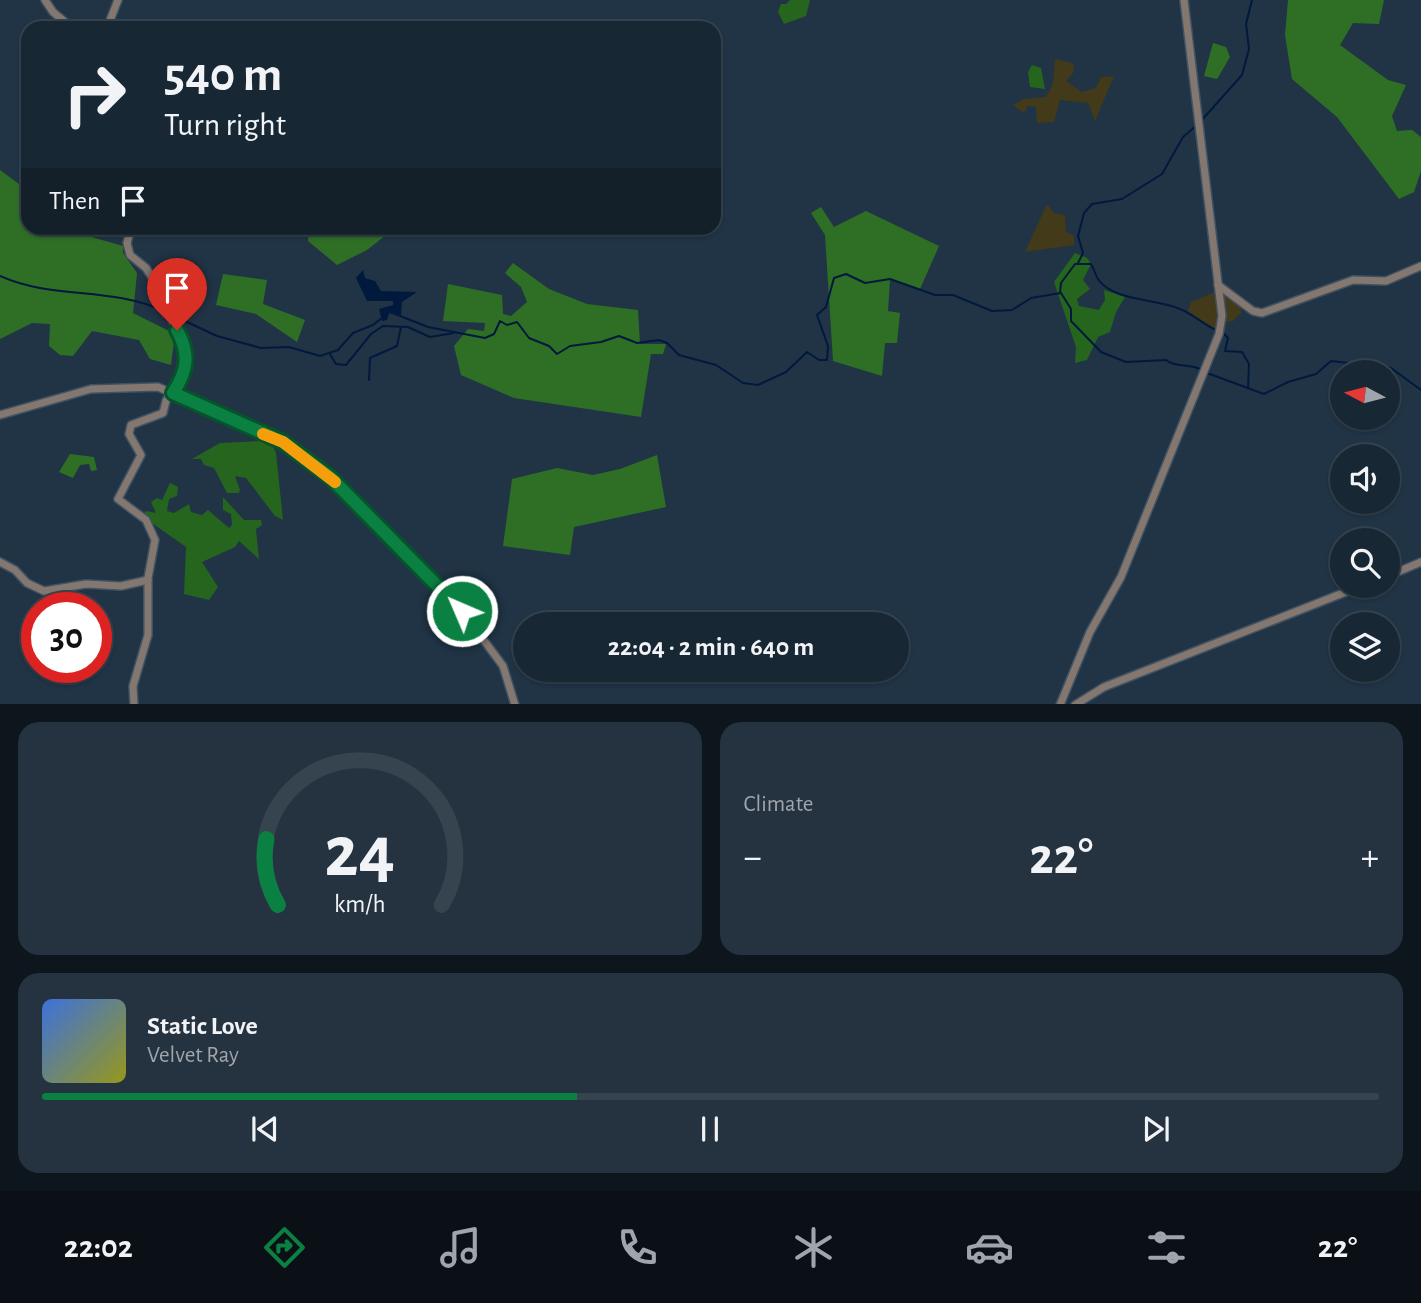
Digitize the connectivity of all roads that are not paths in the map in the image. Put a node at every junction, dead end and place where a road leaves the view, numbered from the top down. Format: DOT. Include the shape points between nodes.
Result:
graph roads {
  1 [pos="45,0"];
  2 [pos="118,0"];
  3 [pos="1184,0"];
  4 [pos="63,21"];
  5 [pos="110,21"];
  6 [pos="129,235"];
  7 [pos="1421,265"];
  8 [pos="1218,285"];
  9 [pos="173,393"];
  10 [pos="0,415"];
  11 [pos="0,562"];
  12 [pos="1421,562"];
  13 [pos="1400,571"];
  14 [pos="148,580"];
  15 [pos="1330,598"];
  16 [pos="134,704"];
  17 [pos="515,704"];
  18 [pos="1060,704"];
  19 [pos="1077,704"];
  1 -- 4 [label="street"];
  2 -- 5 [label="street"];
  3 -- 8 [label="street"];
  6 -- 9 [label="street" via="130,255 155,282 188,355"];
  7 -- 8 [label="street" via="1386,281 1353,280 1262,313 1252,311"];
  8 -- 18 [label="street" via="1219,334 1121,577 1085,643"];
  9 -- 10 [label="street" via="158,387 91,389"];
  9 -- 14 [label="street" via="163,413 131,425 129,435 141,454 118,499 138,512 152,531"];
  9 -- 17 [label="street" via="283,442 330,477 462,611 503,666"];
  11 -- 14 [label="street" via="44,591 86,583 121,586"];
  12 -- 13 [label="street"];
  14 -- 16 [label="street" via="148,635 133,686"];
  15 -- 19 [label="street" via="1104,687"];
}
